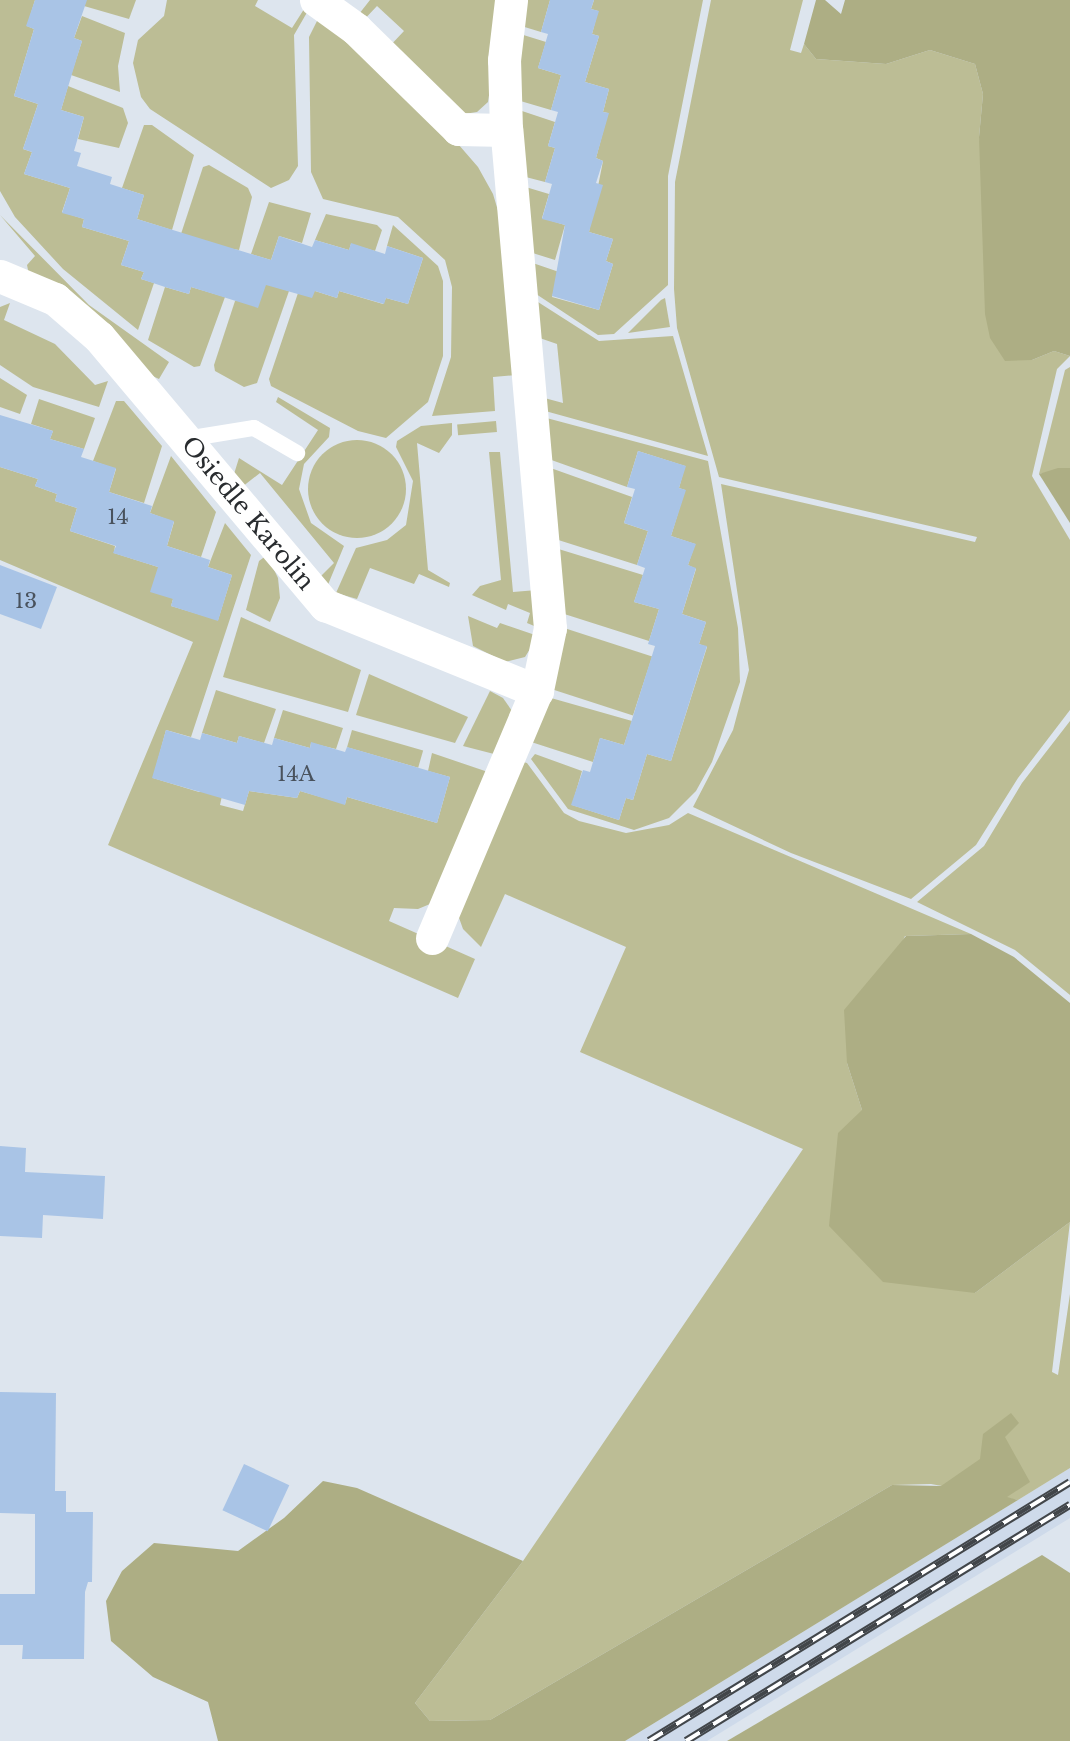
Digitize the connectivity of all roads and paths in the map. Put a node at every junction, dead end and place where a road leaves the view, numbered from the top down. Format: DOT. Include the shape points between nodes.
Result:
graph roads {
  1 [pos="316,0"];
  2 [pos="511,0"];
  3 [pos="506,130"];
  4 [pos="0,276"];
  5 [pos="186,439"];
  6 [pos="297,453"];
  7 [pos="537,691"];
  8 [pos="432,938"];
  1 -- 3 [label="street" via="356,29 458,129"];
  2 -- 3 [label="street" via="504,60"];
  3 -- 7 [label="street" via="550,628"];
  4 -- 5 [label="street, Osiedle Karolin" via="75,312"];
  5 -- 6 [label="lane" via="254,428"];
  5 -- 7 [label="street, Osiedle Karolin" via="325,605"];
  7 -- 8 [label="street"];
}
